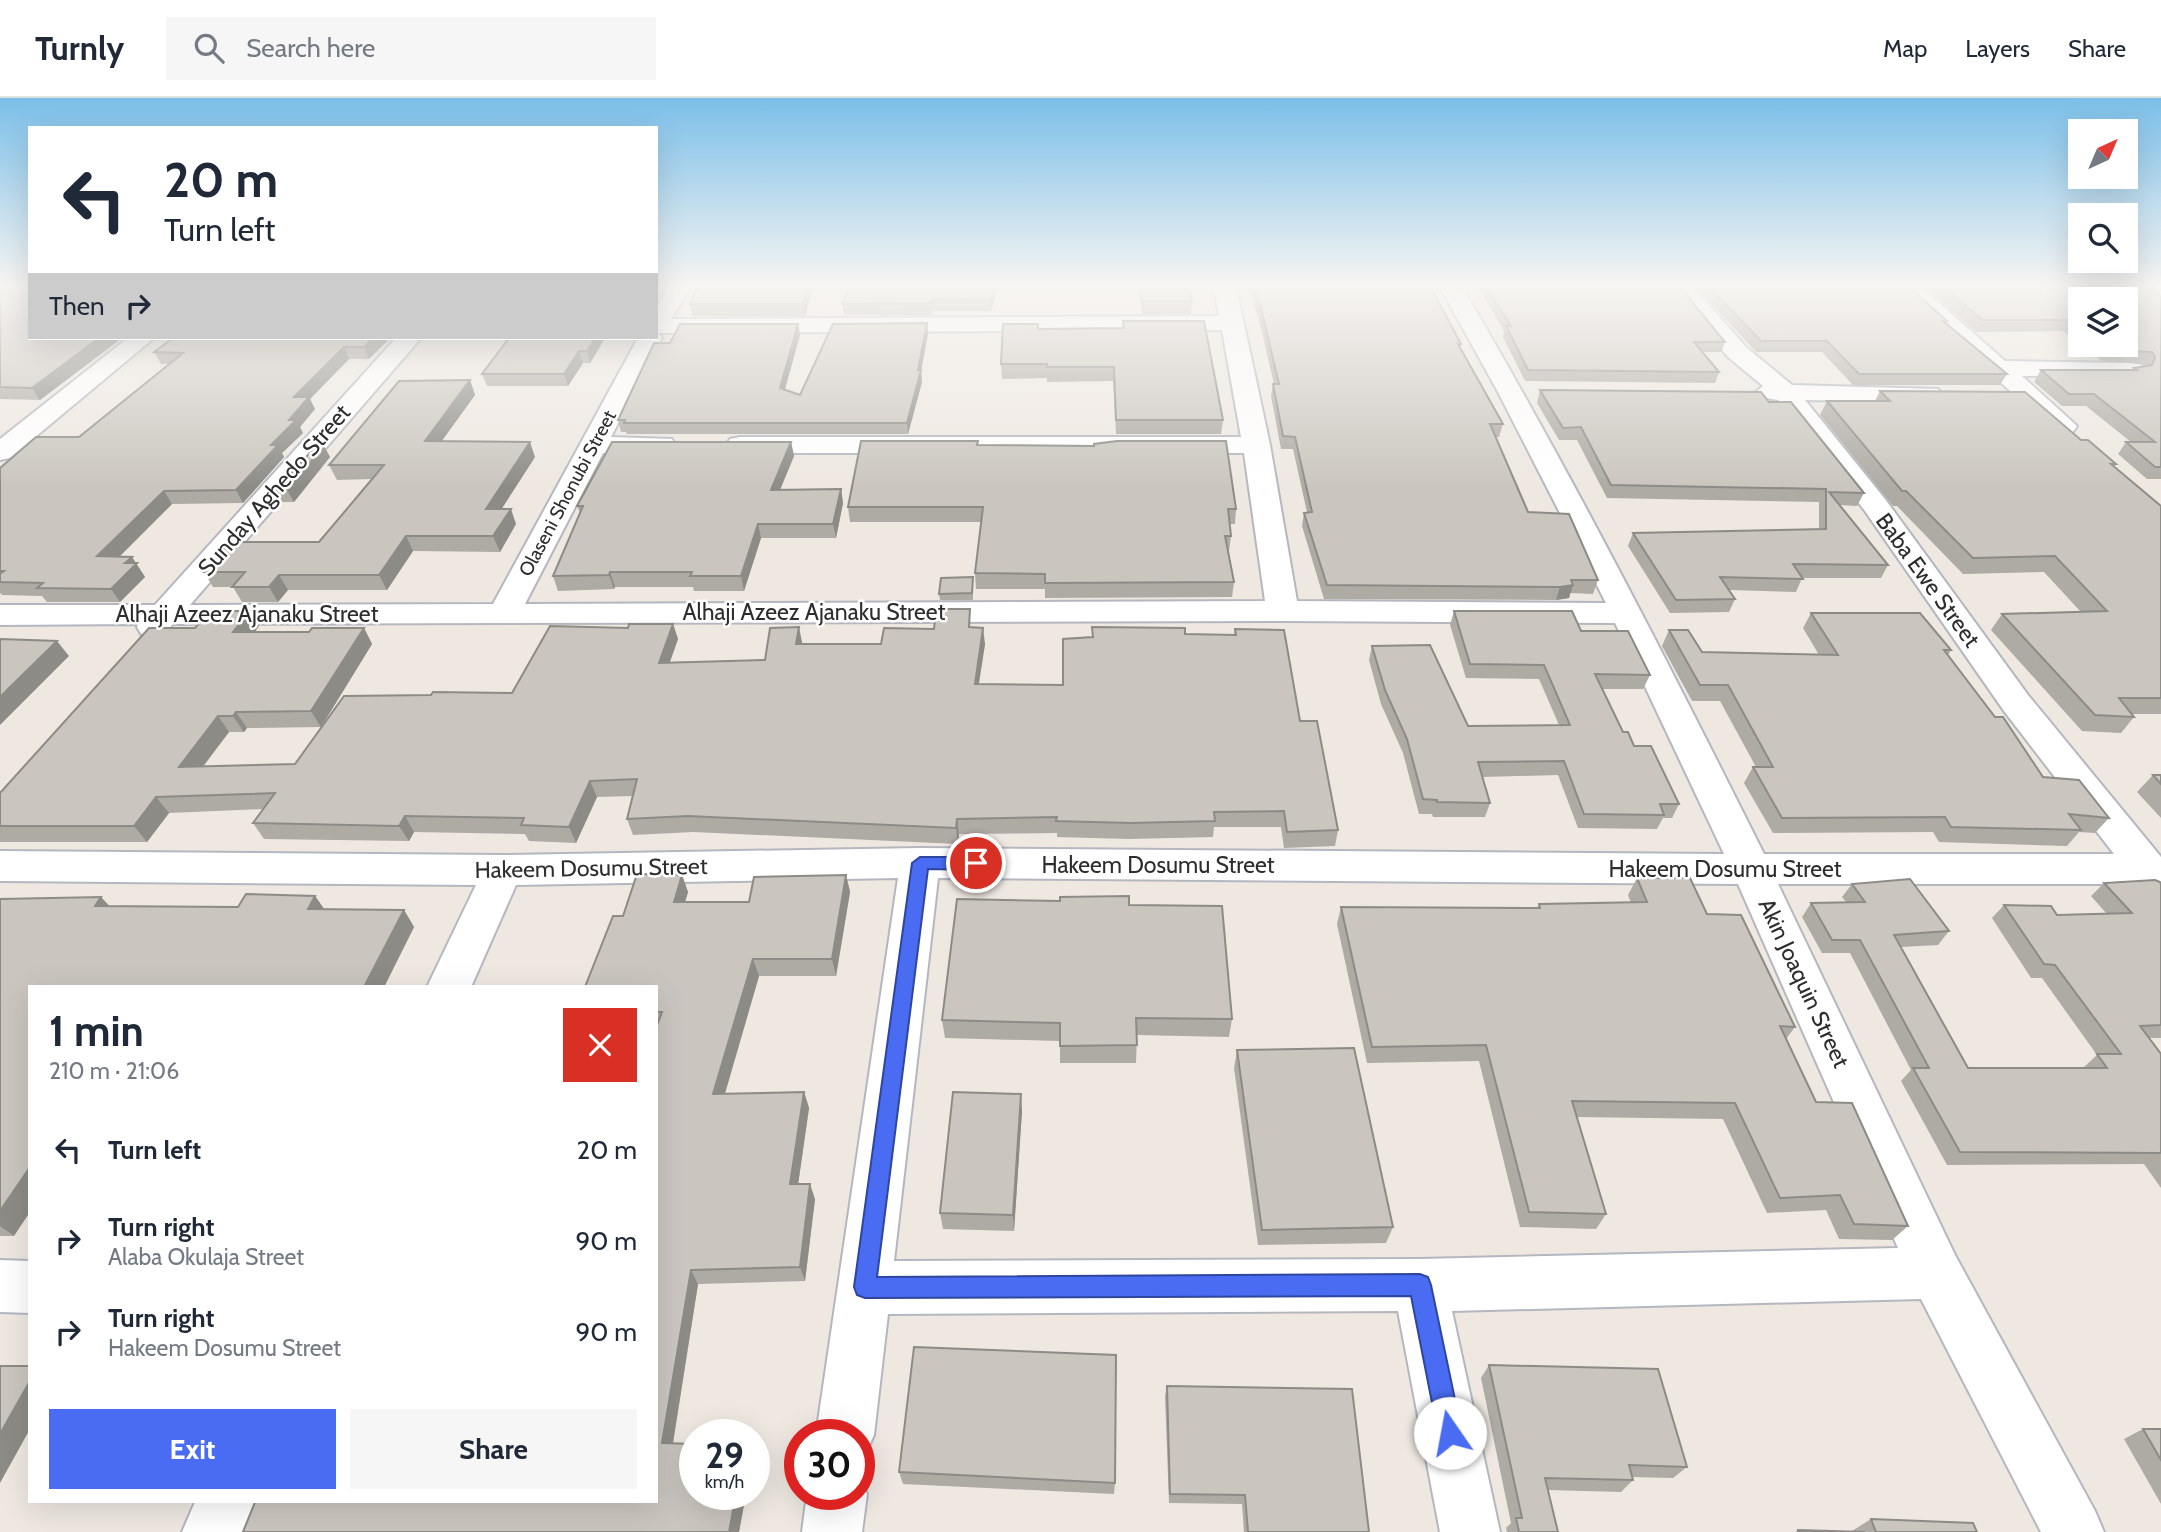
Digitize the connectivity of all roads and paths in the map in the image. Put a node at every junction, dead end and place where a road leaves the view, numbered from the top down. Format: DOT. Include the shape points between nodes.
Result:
graph roads {
  1 [pos="122,354"];
  2 [pos="395,354"];
  3 [pos="642,354"];
  4 [pos="1238,354"];
  5 [pos="1498,354"];
  6 [pos="1739,354"];
  7 [pos="1982,354"];
  8 [pos="1998,368"];
  9 [pos="2133,370"];
  10 [pos="1744,392"];
  11 [pos="1786,392"];
  12 [pos="1948,395"];
  13 [pos="1989,395"];
  14 [pos="2029,396"];
  15 [pos="2080,440"];
  16 [pos="593,445"];
  17 [pos="690,445"];
  18 [pos="717,445"];
  19 [pos="1256,445"];
  20 [pos="3,447"];
  21 [pos="1283,611"];
  22 [pos="505,612"];
  23 [pos="1627,613"];
  24 [pos="0,615"];
  25 [pos="164,615"];
  26 [pos="136,646"];
  27 [pos="920,863"];
  28 [pos="0,866"];
  29 [pos="1752,869"];
  30 [pos="503,870"];
  31 [pos="2154,877"];
  32 [pos="450,985"];
  33 [pos="1936,1273"];
  34 [pos="1420,1285"];
  35 [pos="0,1286"];
  36 [pos="28,1287"];
  37 [pos="865,1287"];
  38 [pos="847,1419"];
  39 [pos="225,1503"];
  40 [pos="835,1510"];
  41 [pos="212,1532"];
  42 [pos="832,1532"];
  43 [pos="1471,1532"];
  44 [pos="2074,1532"];
  1 -- 20 [label="street"];
  2 -- 25 [label="street, Sunday Aghedo Street"];
  3 -- 16 [label="street, Olaseni Shonubi Street"];
  4 -- 19 [label="street"];
  5 -- 23 [label="street, Akin Joaquin Street" via="1524,392"];
  6 -- 11 [label="street, Baba Ewe Street"];
  7 -- 8 [label="street"];
  8 -- 9 [label="street"];
  8 -- 14 [label="street"];
  10 -- 11 [label="street"];
  11 -- 12 [label="street"];
  11 -- 31 [label="street, Baba Ewe Street" via="1875,506 2016,703"];
  13 -- 14 [label="street"];
  14 -- 15 [label="street"];
  16 -- 17 [label="street"];
  16 -- 22 [label="street, Olaseni Shonubi Street"];
  18 -- 19 [label="street"];
  19 -- 21 [label="street"];
  21 -- 22 [label="street, Alhaji Azeez Ajanaku Street"];
  21 -- 23 [label="street, Alhaji Azeez Ajanaku Street"];
  22 -- 25 [label="street, Alhaji Azeez Ajanaku Street"];
  23 -- 29 [label="street, Akin Joaquin Street"];
  24 -- 25 [label="street, Alhaji Azeez Ajanaku Street"];
  25 -- 26 [label="street, Sunday Aghedo Street"];
  27 -- 29 [label="street, Hakeem Dosumu Street"];
  27 -- 30 [label="street, Hakeem Dosumu Street"];
  27 -- 37 [label="street"];
  28 -- 30 [label="street, Hakeem Dosumu Street"];
  29 -- 31 [label="street, Hakeem Dosumu Street"];
  29 -- 33 [label="street, Akin Joaquin Street"];
  30 -- 32 [label="street"];
  33 -- 34 [label="street"];
  33 -- 44 [label="street, Akin Joaquin Street"];
  34 -- 37 [label="street"];
  34 -- 43 [label="street"];
  35 -- 36 [label="street"];
  37 -- 38 [label="street"];
  39 -- 41 [label="street"];
  40 -- 42 [label="street"];
}
